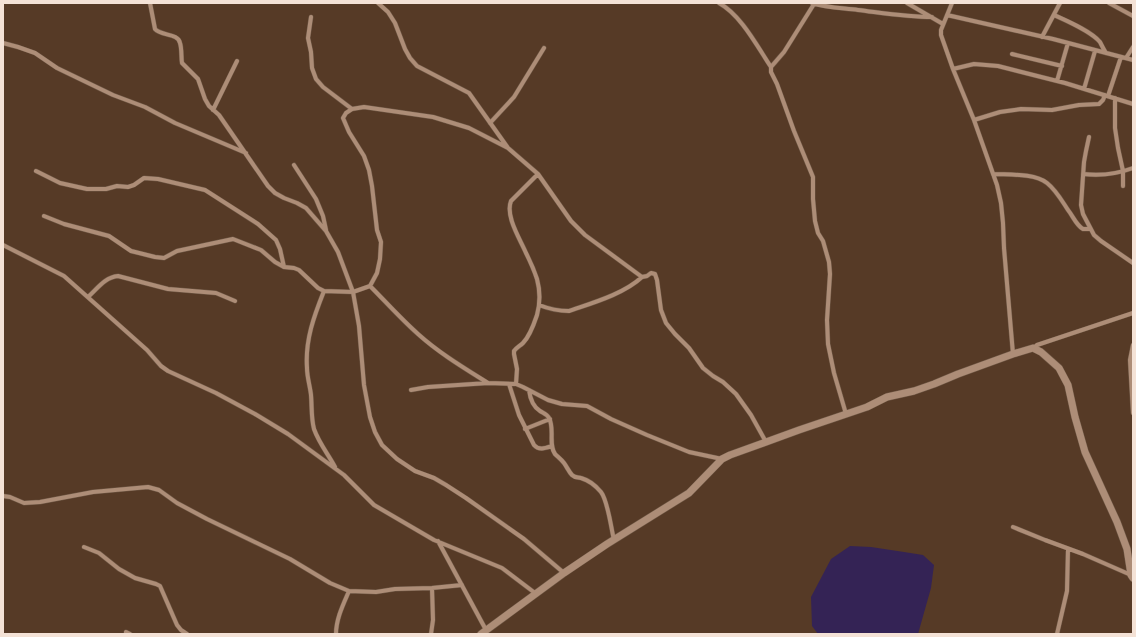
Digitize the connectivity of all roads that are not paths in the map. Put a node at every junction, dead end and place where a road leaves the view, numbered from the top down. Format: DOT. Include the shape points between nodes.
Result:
graph roads {
  1 [pos="150,3"];
  2 [pos="378,3"];
  3 [pos="719,3"];
  4 [pos="813,3"];
  5 [pos="907,3"];
  6 [pos="952,3"];
  7 [pos="1060,3"];
  8 [pos="1109,3"];
  9 [pos="912,4"];
  10 [pos="947,15"];
  11 [pos="1054,15"];
  12 [pos="1133,16"];
  13 [pos="311,17"];
  14 [pos="932,17"];
  15 [pos="943,24"];
  16 [pos="1042,37"];
  17 [pos="3,43"];
  18 [pos="1068,43"];
  19 [pos="1133,47"];
  20 [pos="544,48"];
  21 [pos="1095,51"];
  22 [pos="1106,53"];
  23 [pos="1012,54"];
  24 [pos="1121,57"];
  25 [pos="1126,58"];
  26 [pos="1133,60"];
  27 [pos="237,61"];
  28 [pos="1062,66"];
  29 [pos="771,67"];
  30 [pos="952,69"];
  31 [pos="1057,81"];
  32 [pos="1084,89"];
  33 [pos="1107,95"];
  34 [pos="1115,98"];
  35 [pos="1133,104"];
  36 [pos="352,109"];
  37 [pos="213,110"];
  38 [pos="974,120"];
  39 [pos="490,123"];
  40 [pos="1089,138"];
  41 [pos="508,148"];
  42 [pos="246,153"];
  43 [pos="294,165"];
  44 [pos="1133,168"];
  45 [pos="36,170"];
  46 [pos="1123,171"];
  47 [pos="538,174"];
  48 [pos="993,174"];
  49 [pos="1083,174"];
  50 [pos="1123,186"];
  51 [pos="44,216"];
  52 [pos="1090,229"];
  53 [pos="326,231"];
  54 [pos="3,245"];
  55 [pos="1133,263"];
  56 [pos="284,267"];
  57 [pos="642,277"];
  58 [pos="370,286"];
  59 [pos="324,290"];
  60 [pos="353,292"];
  61 [pos="88,297"];
  62 [pos="235,301"];
  63 [pos="539,305"];
  64 [pos="1133,313"];
  65 [pos="1133,345"];
  66 [pos="1033,348"];
  67 [pos="1012,354"];
  68 [pos="488,383"];
  69 [pos="509,384"];
  70 [pos="516,384"];
  71 [pos="411,390"];
  72 [pos="528,390"];
  73 [pos="1133,413"];
  74 [pos="846,414"];
  75 [pos="550,419"];
  76 [pos="525,428"];
  77 [pos="766,442"];
  78 [pos="552,446"];
  79 [pos="722,459"];
  80 [pos="336,469"];
  81 [pos="3,496"];
  82 [pos="1013,527"];
  83 [pos="614,540"];
  84 [pos="438,542"];
  85 [pos="84,547"];
  86 [pos="1068,549"];
  87 [pos="564,573"];
  88 [pos="1132,577"];
  89 [pos="462,585"];
  90 [pos="432,588"];
  91 [pos="349,591"];
  92 [pos="535,593"];
  93 [pos="484,632"];
  94 [pos="187,634"];
  95 [pos="336,634"];
  96 [pos="431,634"];
  97 [pos="1057,634"];
  1 -- 37 [label="street" via="155,29 157,32 177,38 180,42 182,63 198,78 205,99"];
  2 -- 39 [label="street" via="395,23 405,49 416,66 469,93"];
  3 -- 29 [label="street" via="738,19"];
  4 -- 14 [label="street"];
  4 -- 29 [label="street" via="784,52"];
  5 -- 9 [label="street"];
  6 -- 10 [label="street"];
  7 -- 11 [label="street"];
  8 -- 12 [label="street"];
  9 -- 14 [label="street"];
  10 -- 15 [label="street"];
  10 -- 16 [label="street"];
  11 -- 16 [label="street"];
  11 -- 22 [label="street" via="1094,37"];
  13 -- 36 [label="street" via="308,38 316,79"];
  14 -- 15 [label="street"];
  15 -- 30 [label="street" via="941,35"];
  16 -- 18 [label="street"];
  17 -- 42 [label="street" via="35,53 57,68 113,95 146,107 175,123"];
  18 -- 21 [label="street"];
  18 -- 28 [label="street"];
  19 -- 25 [label="street"];
  20 -- 39 [label="street" via="514,97"];
  21 -- 22 [label="street"];
  21 -- 32 [label="street"];
  22 -- 24 [label="street"];
  23 -- 28 [label="street"];
  24 -- 25 [label="street"];
  24 -- 33 [label="street"];
  25 -- 26 [label="street"];
  27 -- 37 [label="street"];
  28 -- 31 [label="street"];
  29 -- 74 [label="street" via="813,177 815,221 818,233 824,241 829,262 828,344"];
  30 -- 31 [label="street" via="974,64 986,65"];
  30 -- 38 [label="street"];
  31 -- 32 [label="street"];
  32 -- 33 [label="street"];
  33 -- 34 [label="street"];
  33 -- 38 [label="street" via="1099,104 1052,110 1021,109"];
  34 -- 35 [label="street"];
  34 -- 46 [label="street" via="1115,128"];
  36 -- 41 [label="street" via="364,107 433,116 469,128"];
  36 -- 58 [label="street" via="344,118 369,170 381,242 378,273"];
  37 -- 42 [label="street"];
  38 -- 48 [label="street"];
  39 -- 41 [label="street"];
  40 -- 49 [label="street"];
  41 -- 47 [label="street"];
  42 -- 53 [label="street" via="275,193 306,208"];
  43 -- 53 [label="street" via="316,199"];
  44 -- 46 [label="street"];
  45 -- 56 [label="street" via="60,183 87,189 128,187 144,178 205,190 258,224 276,240"];
  46 -- 49 [label="street" via="1099,175"];
  46 -- 50 [label="street"];
  47 -- 57 [label="street" via="580,230"];
  47 -- 63 [label="street" via="511,201 510,211 514,227 537,280"];
  48 -- 52 [label="street" via="1040,178 1054,190 1080,228"];
  48 -- 67 [label="street" via="1001,203"];
  49 -- 52 [label="street" via="1081,205"];
  51 -- 56 [label="street" via="109,236 131,251 155,257 164,258 177,251 233,239 261,250"];
  52 -- 55 [label="street" via="1101,241"];
  53 -- 60 [label="street" via="338,252"];
  54 -- 61 [label="street" via="64,276"];
  56 -- 59 [label="street" via="299,270 318,288"];
  57 -- 63 [label="street" via="634,285 621,291 569,310 552,310"];
  57 -- 77 [label="street" via="655,274 661,310 666,323 703,368 736,394"];
  58 -- 60 [label="street"];
  58 -- 68 [label="street" via="417,333"];
  59 -- 60 [label="street"];
  59 -- 80 [label="street" via="311,328 307,369 314,428"];
  60 -- 87 [label="street" via="370,417 382,445 415,471 446,484 466,498 524,539"];
  61 -- 62 [label="street" via="112,276 118,276 168,289 216,293"];
  61 -- 80 [label="street" via="168,371 255,414"];
  63 -- 70 [label="street" via="528,336 514,351"];
  64 -- 66 [label="street"];
  65 -- 73 [label="street" via="1130,360"];
  66 -- 67 [label="street"];
  66 -- 88 [label="street" via="1042,352 1059,368 1068,385 1085,452 1117,522 1127,549"];
  67 -- 74 [label="street" via="914,391 887,397"];
  68 -- 69 [label="street"];
  68 -- 71 [label="street"];
  69 -- 70 [label="street"];
  69 -- 76 [label="street"];
  70 -- 72 [label="street"];
  72 -- 75 [label="street" via="534,406"];
  72 -- 79 [label="street" via="555,402 587,406 689,452"];
  74 -- 77 [label="street"];
  75 -- 76 [label="street"];
  75 -- 78 [label="street"];
  76 -- 78 [label="street" via="537,448"];
  77 -- 79 [label="street"];
  78 -- 83 [label="street" via="572,475 587,481 602,493"];
  79 -- 83 [label="street" via="689,493"];
  80 -- 84 [label="street" via="374,505"];
  81 -- 91 [label="street" via="24,503 143,486 152,488"];
  82 -- 86 [label="street"];
  83 -- 87 [label="street"];
  84 -- 89 [label="street"];
  84 -- 92 [label="street" via="502,568"];
  85 -- 94 [label="street" via="99,553 135,578 160,586 177,625"];
  86 -- 88 [label="street" via="1094,558"];
  86 -- 97 [label="street" via="1067,591"];
  87 -- 92 [label="street"];
  89 -- 90 [label="street"];
  89 -- 93 [label="street"];
  90 -- 91 [label="street"];
  90 -- 96 [label="street"];
  91 -- 95 [label="street" via="338,618"];
  92 -- 93 [label="street"];
}
